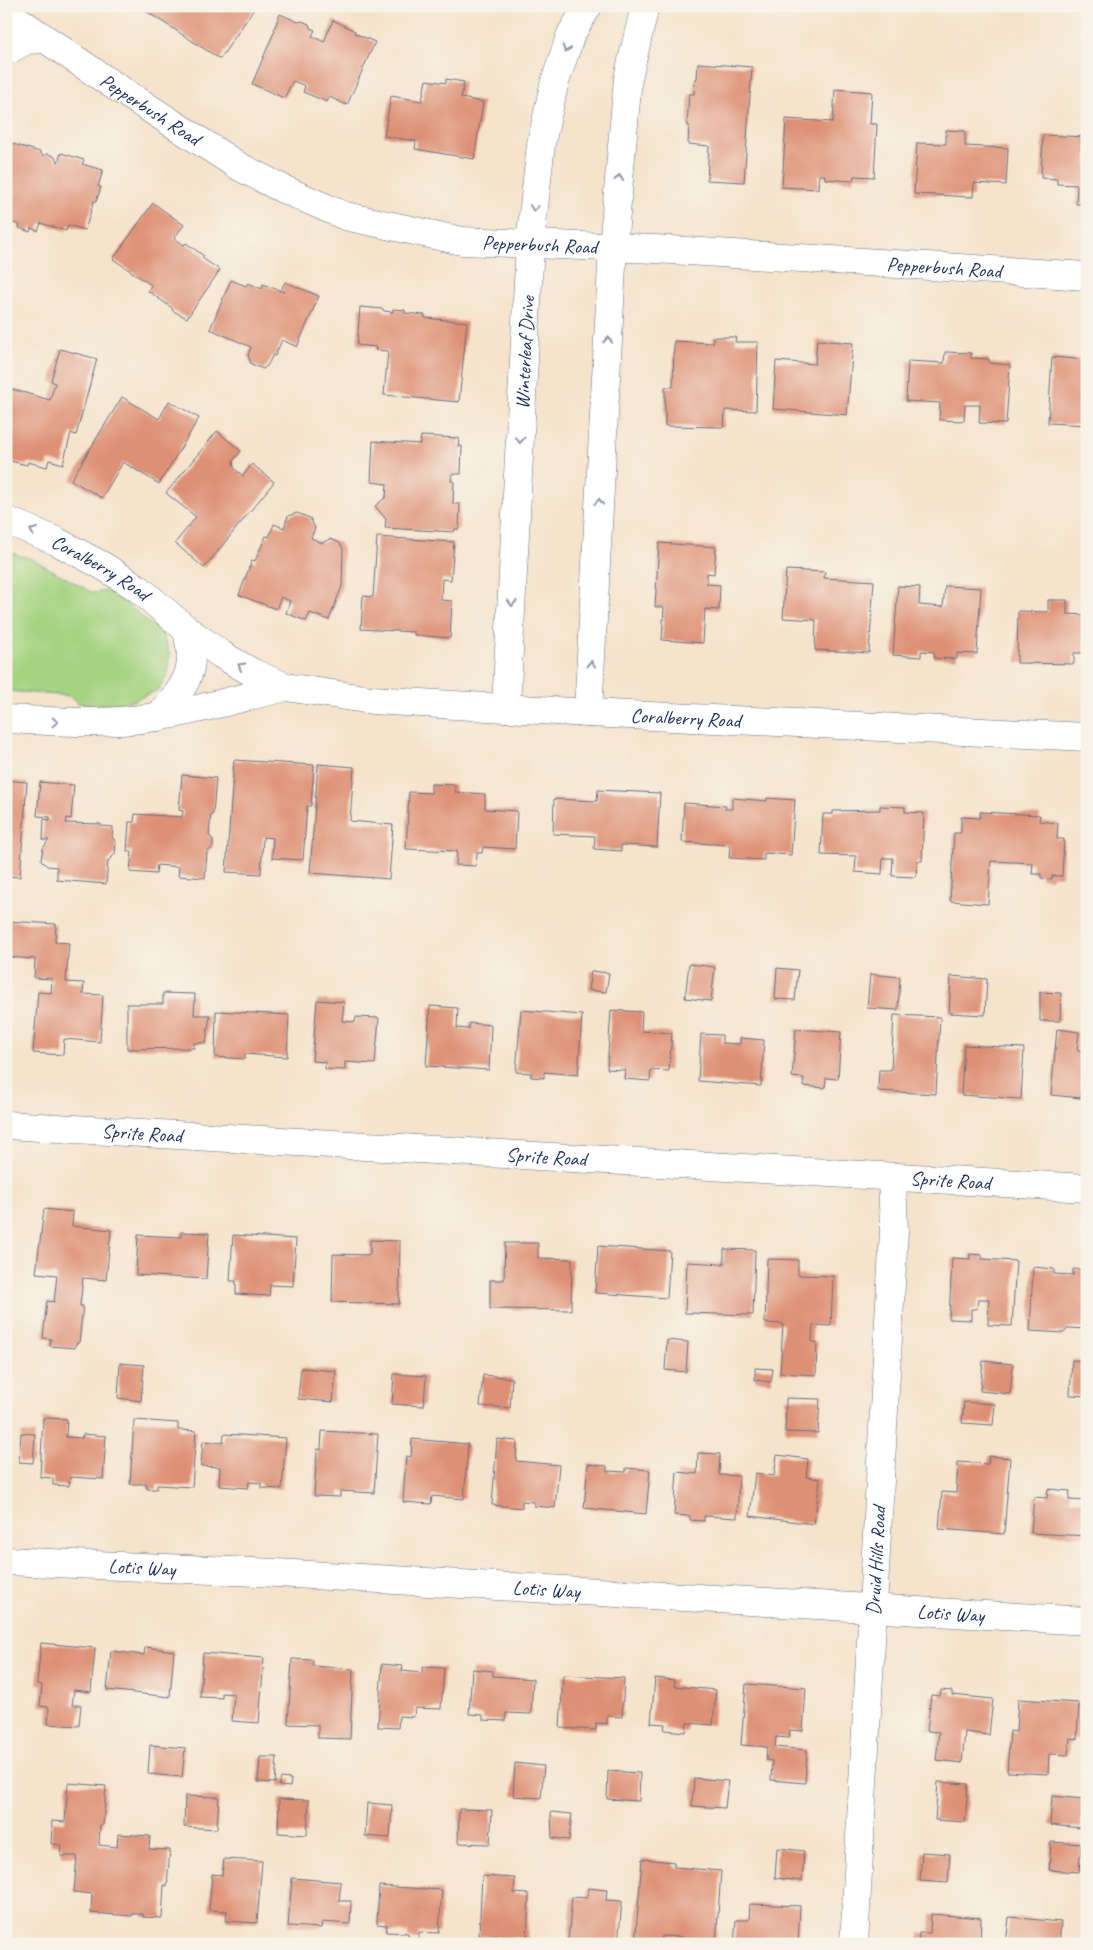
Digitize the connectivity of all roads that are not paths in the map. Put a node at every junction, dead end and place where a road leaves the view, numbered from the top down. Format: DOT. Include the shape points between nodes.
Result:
graph roads {
  1 [pos="588,6"];
  2 [pos="645,6"];
  3 [pos="6,12"];
  4 [pos="44,39"];
  5 [pos="6,51"];
  6 [pos="530,243"];
  7 [pos="613,247"];
  8 [pos="1087,276"];
  9 [pos="6,520"];
  10 [pos="187,630"];
  11 [pos="286,687"];
  12 [pos="506,708"];
  13 [pos="588,713"];
  14 [pos="158,717"];
  15 [pos="6,719"];
  16 [pos="1087,737"];
  17 [pos="6,1125"];
  18 [pos="892,1177"];
  19 [pos="1087,1188"];
  20 [pos="6,1561"];
  21 [pos="873,1608"];
  22 [pos="1087,1621"];
  23 [pos="854,1944"];
  1 -- 6 [label="street, Winterleaf Drive, one-way" via="571,34 554,85 541,144"];
  7 -- 2 [label="street, one-way" via="628,78"];
  3 -- 4 [label="street, Pepperbush Road"];
  4 -- 5 [label="street" via="27,40"];
  4 -- 6 [label="street, Pepperbush Road" via="240,167 345,216 462,241"];
  6 -- 7 [label="street, Pepperbush Road"];
  6 -- 12 [label="street, Winterleaf Drive, one-way"];
  7 -- 8 [label="street, Pepperbush Road"];
  13 -- 7 [label="street, one-way"];
  10 -- 9 [label="street, Coralberry Road, one-way" via="139,589 103,566"];
  11 -- 10 [label="street, Coralberry Road, one-way" via="253,673"];
  10 -- 14 [label="street" via="192,658 188,675 180,691"];
  11 -- 12 [label="street, Coralberry Road" via="372,700"];
  11 -- 14 [label="street, Coralberry Road"];
  12 -- 13 [label="street, Coralberry Road"];
  13 -- 16 [label="street, Coralberry Road"];
  15 -- 14 [label="street, Coralberry Road, one-way" via="76,723"];
  17 -- 18 [label="street, Sprite Road"];
  18 -- 19 [label="street, Sprite Road"];
  18 -- 21 [label="street, Druid Hills Road" via="894,1231"];
  20 -- 21 [label="street, Lotis Way"];
  21 -- 22 [label="street, Lotis Way"];
  21 -- 23 [label="street, Druid Hills Road"];
}
